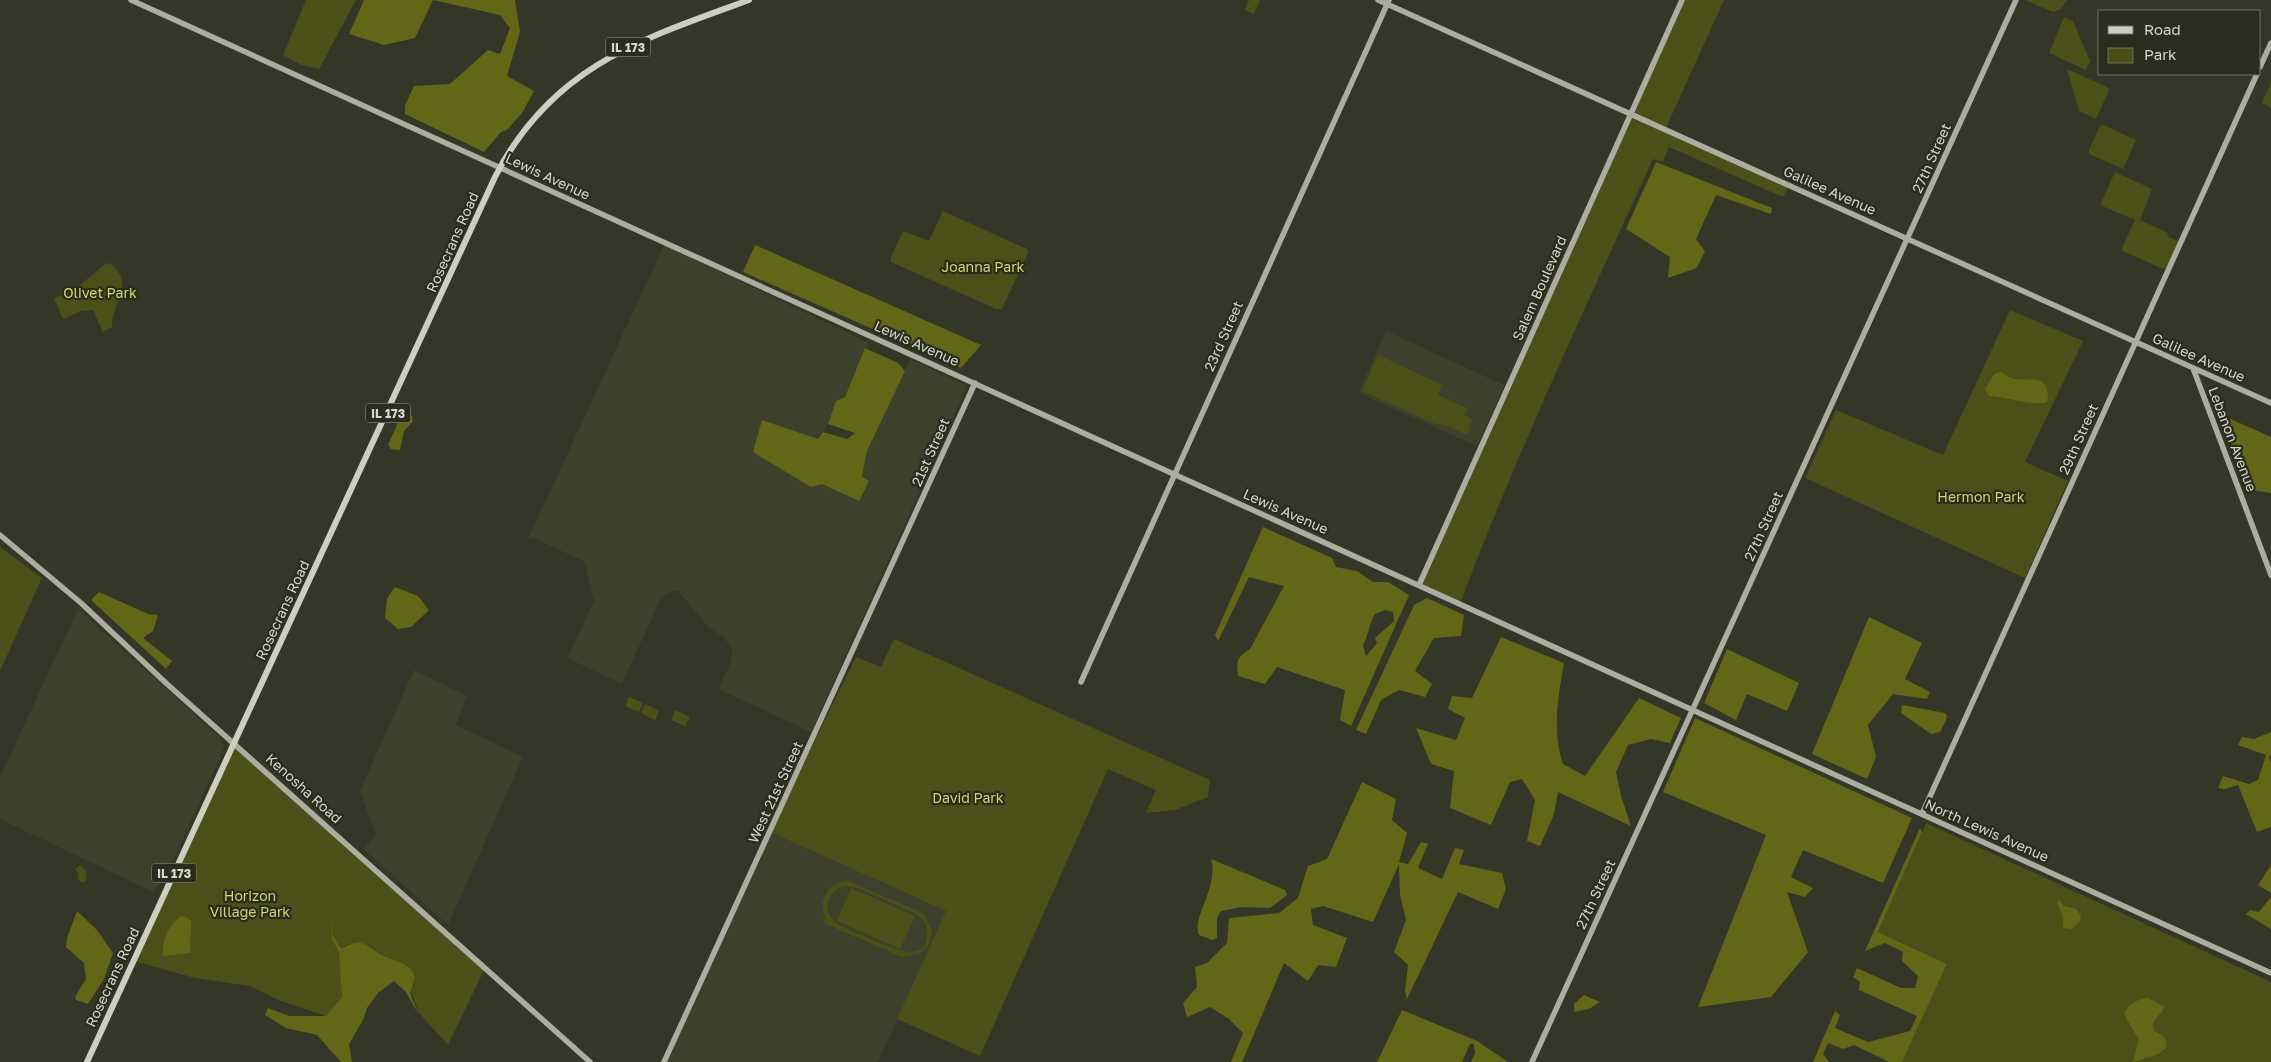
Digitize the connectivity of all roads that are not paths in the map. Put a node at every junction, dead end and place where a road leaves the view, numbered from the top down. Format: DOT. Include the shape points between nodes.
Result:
graph roads {
  1 [pos="130,0"];
  2 [pos="749,0"];
  3 [pos="1378,0"];
  4 [pos="1682,0"];
  5 [pos="2016,0"];
  6 [pos="1388,2"];
  7 [pos="2271,43"];
  8 [pos="2261,66"];
  9 [pos="2257,75"];
  10 [pos="1631,114"];
  11 [pos="500,167"];
  12 [pos="1908,239"];
  13 [pos="2136,342"];
  14 [pos="2193,368"];
  15 [pos="974,383"];
  16 [pos="2271,403"];
  17 [pos="1174,474"];
  18 [pos="908,532"];
  19 [pos="0,535"];
  20 [pos="2271,575"];
  21 [pos="1419,585"];
  22 [pos="1081,682"];
  23 [pos="1693,710"];
  24 [pos="234,742"];
  25 [pos="1922,814"];
  26 [pos="2271,972"];
  27 [pos="87,1062"];
  28 [pos="590,1062"];
  29 [pos="664,1062"];
  30 [pos="1532,1062"];
  1 -- 11 [label="street, Lewis Avenue"];
  2 -- 11 [label="main road, IL 173" via="647,38 589,68 538,114"];
  3 -- 6 [label="street, Galilee Avenue"];
  4 -- 10 [label="street, Salem Boulevard"];
  5 -- 12 [label="street, 27th Street"];
  6 -- 10 [label="street, Galilee Avenue"];
  6 -- 17 [label="street, 23rd Street"];
  7 -- 8 [label="street"];
  9 -- 13 [label="street, 29th Street"];
  10 -- 12 [label="street, Galilee Avenue"];
  10 -- 21 [label="street, Salem Boulevard"];
  11 -- 15 [label="street, Lewis Avenue"];
  11 -- 24 [label="main road, Rosecrans Road / IL 173"];
  12 -- 13 [label="street, Galilee Avenue"];
  12 -- 23 [label="street, 27th Street"];
  13 -- 14 [label="street, Galilee Avenue"];
  13 -- 25 [label="street, 29th Street"];
  14 -- 16 [label="street, Galilee Avenue"];
  14 -- 20 [label="street, Lebanon Avenue"];
  15 -- 17 [label="street, Lewis Avenue"];
  15 -- 18 [label="street, 21st Street"];
  17 -- 21 [label="street, Lewis Avenue"];
  17 -- 22 [label="street, 23rd Street"];
  18 -- 29 [label="street, West 21st Street"];
  19 -- 24 [label="street, Kenosha Road" via="75,598"];
  21 -- 23 [label="street, Lewis Avenue"];
  23 -- 25 [label="street, North Lewis Avenue"];
  23 -- 30 [label="street, 27th Street"];
  24 -- 27 [label="main road, Rosecrans Road / IL 173"];
  24 -- 28 [label="street, Kenosha Road"];
  25 -- 26 [label="street, North Lewis Avenue"];
}
